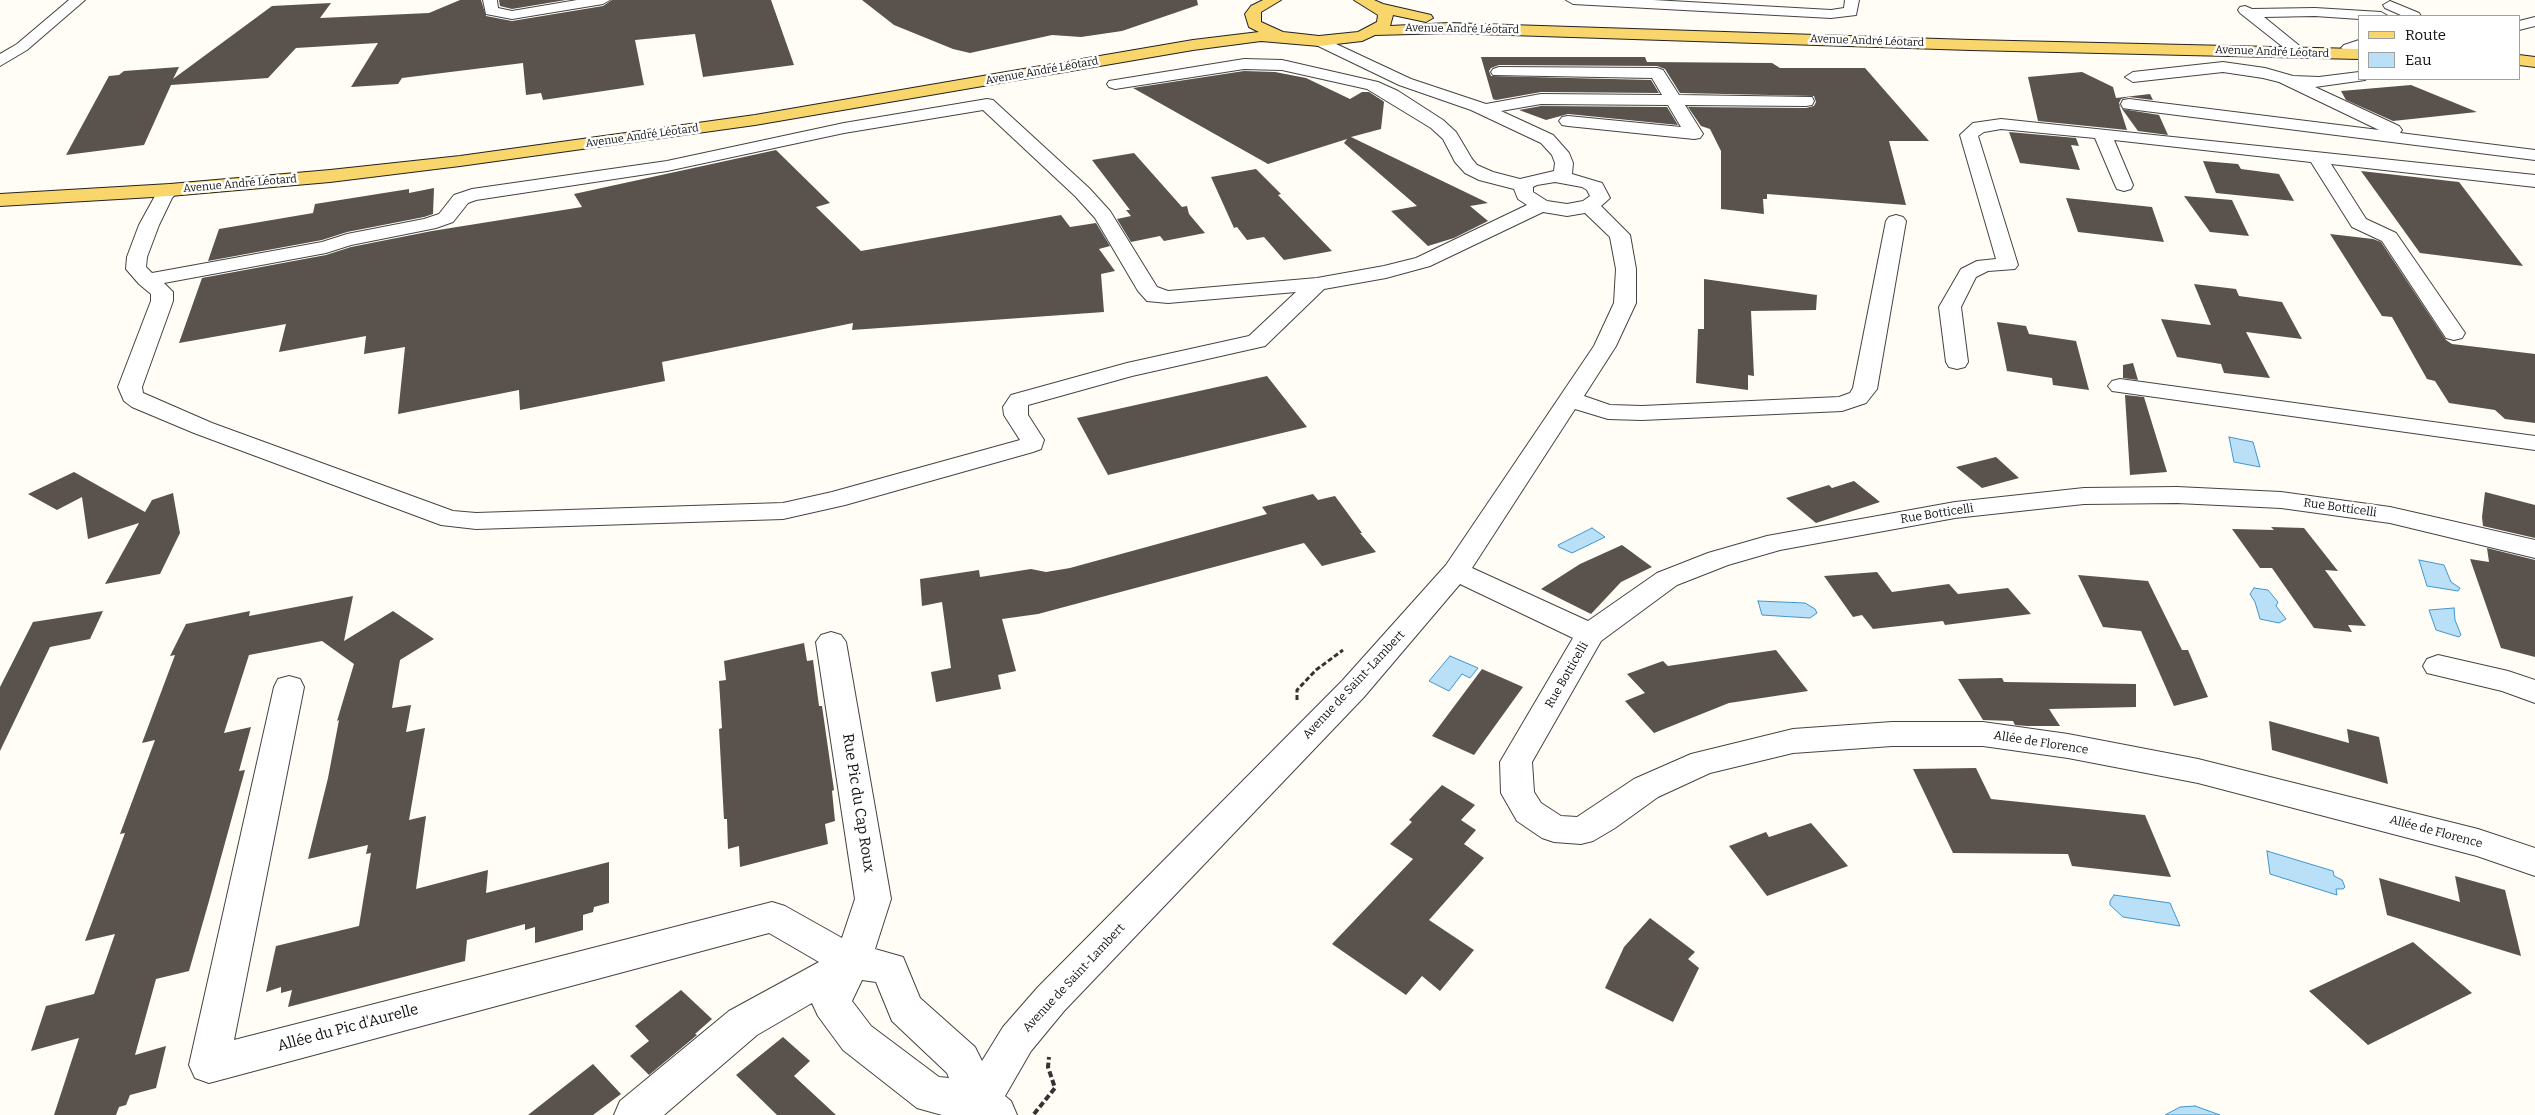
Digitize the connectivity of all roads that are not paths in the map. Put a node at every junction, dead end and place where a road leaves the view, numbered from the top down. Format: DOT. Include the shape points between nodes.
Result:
graph roads {
  1 [pos="78,0"];
  2 [pos="490,0"];
  3 [pos="603,0"];
  4 [pos="1274,0"];
  5 [pos="1573,0"];
  6 [pos="1852,0"];
  7 [pos="1369,2"];
  8 [pos="2385,10"];
  9 [pos="2314,12"];
  10 [pos="2274,14"];
  11 [pos="2409,15"];
  12 [pos="1252,19"];
  13 [pos="2358,19"];
  14 [pos="2535,22"];
  15 [pos="2520,26"];
  16 [pos="2358,27"];
  17 [pos="1369,33"];
  18 [pos="1280,36"];
  19 [pos="1319,41"];
  20 [pos="2290,49"];
  21 [pos="2356,49"];
  22 [pos="2535,53"];
  23 [pos="2520,54"];
  24 [pos="2520,60"];
  25 [pos="0,61"];
  26 [pos="2535,62"];
  27 [pos="1499,72"];
  28 [pos="1384,73"];
  29 [pos="2132,77"];
  30 [pos="2358,77"];
  31 [pos="2286,79"];
  32 [pos="1115,84"];
  33 [pos="1674,100"];
  34 [pos="1806,101"];
  35 [pos="1484,109"];
  36 [pos="1568,121"];
  37 [pos="2092,126"];
  38 [pos="2406,140"];
  39 [pos="2535,155"];
  40 [pos="2317,157"];
  41 [pos="2535,168"];
  42 [pos="1563,176"];
  43 [pos="2535,181"];
  44 [pos="2124,185"];
  45 [pos="1524,186"];
  46 [pos="170,190"];
  47 [pos="0,193"];
  48 [pos="0,200"];
  49 [pos="1541,206"];
  50 [pos="1589,206"];
  51 [pos="1896,221"];
  52 [pos="146,280"];
  53 [pos="1318,284"];
  54 [pos="2454,333"];
  55 [pos="1957,362"];
  56 [pos="2120,386"];
  57 [pos="1568,400"];
  58 [pos="2535,444"];
  59 [pos="2535,549"];
  60 [pos="1456,571"];
  61 [pos="1590,634"];
  62 [pos="831,642"];
  63 [pos="2438,666"];
  64 [pos="290,687"];
  65 [pos="2535,692"];
  66 [pos="1554,829"];
  67 [pos="2535,862"];
  68 [pos="852,962"];
  69 [pos="981,1110"];
  70 [pos="634,1115"];
  1 -- 25 [label="street" via="22,47"];
  2 -- 3 [label="street" via="491,11 512,15"];
  4 -- 12 [label="main road" via="1256,9"];
  5 -- 6 [label="street" via="1831,14 1852,12"];
  7 -- 17 [label="main road" via="1384,13 1386,19 1383,25"];
  7 -- 20 [label="main road, Avenue André Léotard" via="1419,17 1516,24"];
  8 -- 9 [label="street"];
  8 -- 11 [label="street"];
  9 -- 10 [label="street"];
  9 -- 13 [label="street"];
  10 -- 16 [label="street"];
  10 -- 20 [label="street" via="2244,9"];
  12 -- 18 [label="main road" via="1260,28"];
  12 -- 47 [label="main road, Avenue André Léotard" via="1217,33 1186,40 846,99 632,132 327,170"];
  14 -- 15 [label="street"];
  17 -- 19 [label="main road, Avenue André Léotard"];
  17 -- 20 [label="main road, Avenue André Léotard" via="1416,27 1970,45"];
  17 -- 28 [label="street" via="1371,55"];
  18 -- 19 [label="main road, Avenue André Léotard"];
  18 -- 46 [label="main road, Avenue André Léotard" via="1193,45 626,139 339,175"];
  19 -- 28 [label="street"];
  20 -- 21 [label="main road, Avenue André Léotard"];
  22 -- 23 [label="main road"];
  24 -- 26 [label="main road"];
  27 -- 33 [label="street" via="1657,73"];
  28 -- 35 [label="street"];
  29 -- 31 [label="street" via="2223,67"];
  30 -- 31 [label="street" via="2319,82"];
  31 -- 38 [label="street" via="2401,134"];
  32 -- 45 [label="street" via="1236,64 1265,64 1372,84 1437,124 1450,136 1471,169"];
  33 -- 34 [label="street"];
  33 -- 35 [label="street" via="1541,99"];
  33 -- 36 [label="street" via="1694,134"];
  35 -- 42 [label="street" via="1546,139 1560,153 1564,163"];
  37 -- 40 [label="street"];
  37 -- 44 [label="street"];
  37 -- 55 [label="street" via="2001,124 1979,128 1969,135 2008,265 1984,265 1968,273 1958,290 1950,307"];
  38 -- 39 [label="street"];
  38 -- 41 [label="street" via="2124,111"];
  40 -- 43 [label="street"];
  40 -- 54 [label="street" via="2359,223 2389,237"];
  42 -- 45 [label="street" via="1542,177"];
  42 -- 50 [label="street" via="1596,187 1600,198"];
  45 -- 49 [label="street" via="1524,196"];
  46 -- 48 [label="main road, Avenue André Léotard"];
  46 -- 52 [label="street" via="149,225 137,257 136,270"];
  49 -- 50 [label="street" via="1567,210"];
  49 -- 53 [label="street" via="1423,262"];
  50 -- 57 [label="street, Avenue de Saint-Lambert" via="1620,235 1626,269 1624,304 1606,346"];
  51 -- 57 [label="street" via="1865,388 1858,398 1842,404 1642,413 1608,412"];
  52 -- 53 [label="street" via="326,247 429,224 446,218 462,199 472,195 667,166 844,128 987,104 1103,215 1155,296"];
  52 -- 53 [label="street" via="162,292 162,301 130,387 132,396 140,402 450,519 476,521 783,511 1024,447 1032,444 1032,440 1016,415 1015,407 1019,400 1127,370 1257,341"];
  56 -- 58 [label="street"];
  57 -- 60 [label="street, Avenue de Saint-Lambert"];
  59 -- 61 [label="street, Rue Botticelli" via="2390,515 2281,500 2177,495 2084,496 1955,510 1768,544 1667,579"];
  60 -- 61 [label="street"];
  60 -- 69 [label="street, Avenue de Saint-Lambert" via="1353,689 1051,999 1017,1039"];
  61 -- 66 [label="street, Rue Botticelli" via="1516,762 1518,793 1529,812"];
  62 -- 68 [label="street, Rue Pic du Cap Roux" via="873,899"];
  63 -- 65 [label="street" via="2508,682"];
  64 -- 68 [label="street, Allée du Pic d'Aurelle" via="209,1065 772,917"];
  66 -- 67 [label="street, Allée de Florence" via="1581,831 1603,820 1646,788 1702,764 1793,741 1892,734 1984,734 2198,771 2478,843"];
  68 -- 69 [label="street, Allée du Pic d'Aurelle" via="890,968 906,1009 961,1060"];
  68 -- 69 [label="street" via="831,1004 857,1038 931,1095"];
  68 -- 70 [label="street" via="743,1023"];
}
